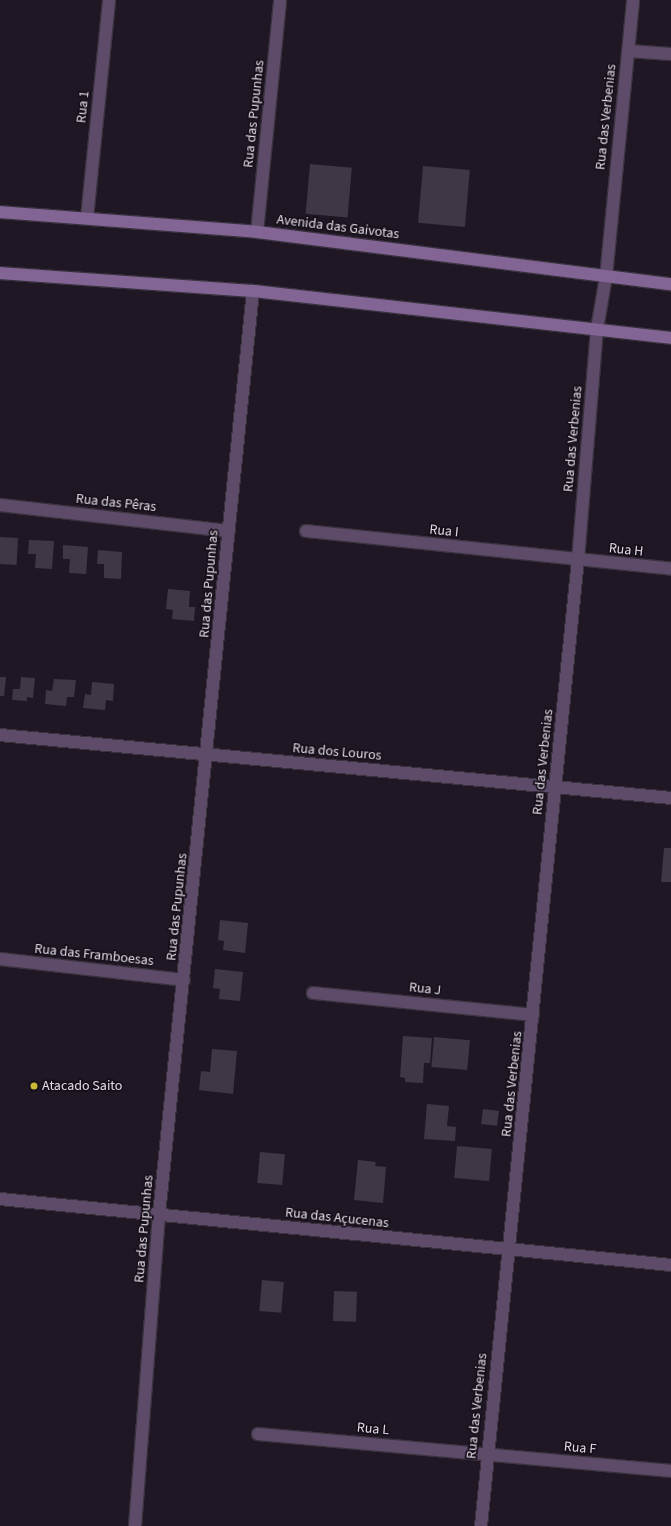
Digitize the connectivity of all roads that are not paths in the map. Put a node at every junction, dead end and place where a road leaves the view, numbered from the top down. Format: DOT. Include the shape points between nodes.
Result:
graph roads {
  1 [pos="109,0"];
  2 [pos="280,0"];
  3 [pos="633,0"];
  4 [pos="628,50"];
  5 [pos="671,54"];
  6 [pos="0,212"];
  7 [pos="87,218"];
  8 [pos="257,232"];
  9 [pos="0,273"];
  10 [pos="606,277"];
  11 [pos="671,284"];
  12 [pos="253,291"];
  13 [pos="597,329"];
  14 [pos="671,338"];
  15 [pos="0,505"];
  16 [pos="229,531"];
  17 [pos="306,531"];
  18 [pos="578,560"];
  19 [pos="671,569"];
  20 [pos="0,735"];
  21 [pos="208,755"];
  22 [pos="556,789"];
  23 [pos="671,798"];
  24 [pos="0,959"];
  25 [pos="184,980"];
  26 [pos="313,993"];
  27 [pos="533,1016"];
  28 [pos="0,1200"];
  29 [pos="159,1215"];
  30 [pos="510,1250"];
  31 [pos="671,1265"];
  32 [pos="258,1434"];
  33 [pos="487,1454"];
  34 [pos="671,1471"];
  35 [pos="134,1526"];
  36 [pos="481,1526"];
  1 -- 7 [label="street, Rua 1"];
  2 -- 8 [label="street, Rua das Pupunhas"];
  3 -- 4 [label="street, Rua das Verbenias"];
  4 -- 5 [label="street"];
  4 -- 10 [label="street, Rua das Verbenias"];
  6 -- 7 [label="street, Avenida das Gaivotas"];
  7 -- 8 [label="street, Avenida das Gaivotas"];
  8 -- 10 [label="street, Avenida das Gaivotas"];
  9 -- 12 [label="street"];
  10 -- 11 [label="street, Avenida das Gaivotas"];
  10 -- 13 [label="street, Rua das Verbenias"];
  12 -- 13 [label="street"];
  12 -- 16 [label="street, Rua das Pupunhas"];
  13 -- 14 [label="street"];
  13 -- 18 [label="street, Rua das Verbenias"];
  15 -- 16 [label="street, Rua das Pêras"];
  16 -- 21 [label="street, Rua das Pupunhas"];
  17 -- 18 [label="street, Rua I"];
  18 -- 19 [label="street, Rua H"];
  18 -- 22 [label="street, Rua das Verbenias"];
  20 -- 21 [label="street, Rua dos Louros"];
  21 -- 22 [label="street, Rua dos Louros"];
  21 -- 25 [label="street, Rua das Pupunhas"];
  22 -- 23 [label="street, Rua dos Louros"];
  22 -- 27 [label="street, Rua das Verbenias"];
  24 -- 25 [label="street, Rua das Framboesas"];
  25 -- 29 [label="street, Rua das Pupunhas"];
  26 -- 27 [label="street, Rua J"];
  27 -- 30 [label="street, Rua das Verbenias"];
  28 -- 29 [label="street, Rua das Açucenas"];
  29 -- 30 [label="street, Rua das Açucenas"];
  29 -- 35 [label="street, Rua das Pupunhas"];
  30 -- 31 [label="street, Rua das Açucenas"];
  30 -- 33 [label="street, Rua das Verbenias"];
  32 -- 33 [label="street, Rua L"];
  33 -- 34 [label="street, Rua F"];
  33 -- 36 [label="street, Rua das Verbenias"];
}
